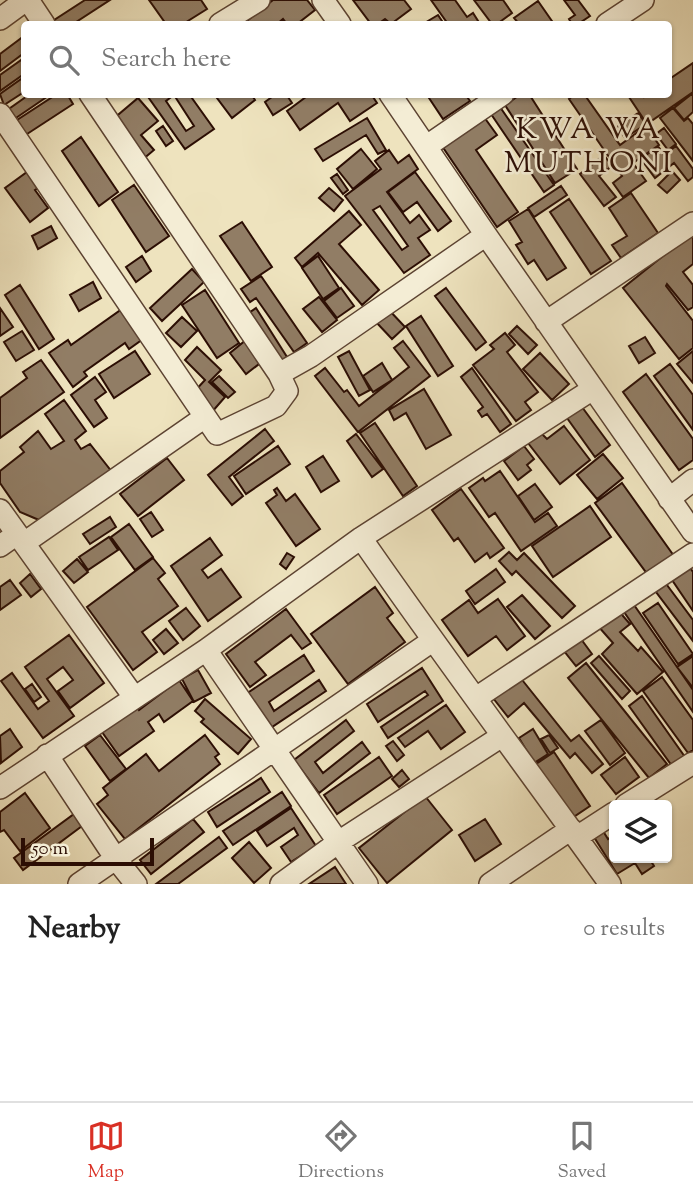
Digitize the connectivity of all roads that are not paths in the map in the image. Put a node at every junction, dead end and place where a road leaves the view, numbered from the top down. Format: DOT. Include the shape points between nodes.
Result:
graph roads {
  1 [pos="27,0"];
  2 [pos="258,0"];
  3 [pos="323,0"];
  4 [pos="643,0"];
  5 [pos="0,19"];
  6 [pos="42,21"];
  7 [pos="225,21"];
  8 [pos="338,21"];
  9 [pos="612,21"];
  10 [pos="99,98"];
  11 [pos="393,98"];
  12 [pos="497,98"];
  13 [pos="0,114"];
  14 [pos="427,146"];
  15 [pos="693,223"];
  16 [pos="486,235"];
  17 [pos="546,322"];
  18 [pos="279,374"];
  19 [pos="593,388"];
  20 [pos="205,417"];
  21 [pos="693,480"];
  22 [pos="669,499"];
  23 [pos="0,510"];
  24 [pos="693,532"];
  25 [pos="361,538"];
  26 [pos="14,541"];
  27 [pos="693,554"];
  28 [pos="432,641"];
  29 [pos="206,650"];
  30 [pos="134,697"];
  31 [pos="477,698"];
  32 [pos="502,736"];
  33 [pos="273,749"];
  34 [pos="47,755"];
  35 [pos="693,763"];
  36 [pos="0,788"];
  37 [pos="634,800"];
  38 [pos="609,816"];
  39 [pos="574,833"];
  40 [pos="340,841"];
  41 [pos="116,859"];
  42 [pos="79,884"];
  43 [pos="136,884"];
  44 [pos="281,884"];
  45 [pos="367,884"];
  46 [pos="490,884"];
  47 [pos="610,884"];
  1 -- 5 [label="street"];
  1 -- 6 [label="street"];
  2 -- 7 [label="street"];
  3 -- 8 [label="street"];
  4 -- 9 [label="street"];
  10 -- 18 [label="street"];
  11 -- 14 [label="street"];
  12 -- 14 [label="street"];
  13 -- 20 [label="street"];
  14 -- 16 [label="street"];
  15 -- 17 [label="street"];
  16 -- 17 [label="street"];
  16 -- 18 [label="street"];
  17 -- 19 [label="street"];
  18 -- 20 [label="street" via="287,391 276,407 217,434"];
  19 -- 22 [label="street"];
  19 -- 25 [label="street"];
  20 -- 26 [label="street"];
  21 -- 22 [label="street"];
  22 -- 24 [label="street"];
  23 -- 26 [label="street"];
  25 -- 28 [label="street"];
  25 -- 29 [label="street"];
  26 -- 30 [label="street"];
  27 -- 31 [label="street"];
  28 -- 31 [label="street"];
  28 -- 33 [label="street"];
  29 -- 30 [label="street"];
  29 -- 33 [label="street"];
  30 -- 34 [label="street"];
  31 -- 32 [label="street"];
  32 -- 39 [label="street"];
  32 -- 40 [label="street"];
  33 -- 40 [label="street"];
  33 -- 41 [label="street"];
  34 -- 36 [label="street"];
  34 -- 41 [label="street"];
  35 -- 37 [label="street"];
  38 -- 39 [label="street"];
  39 -- 46 [label="street"];
  39 -- 47 [label="street"];
  40 -- 44 [label="street"];
  40 -- 45 [label="street"];
  41 -- 42 [label="street"];
  41 -- 43 [label="street"];
}
